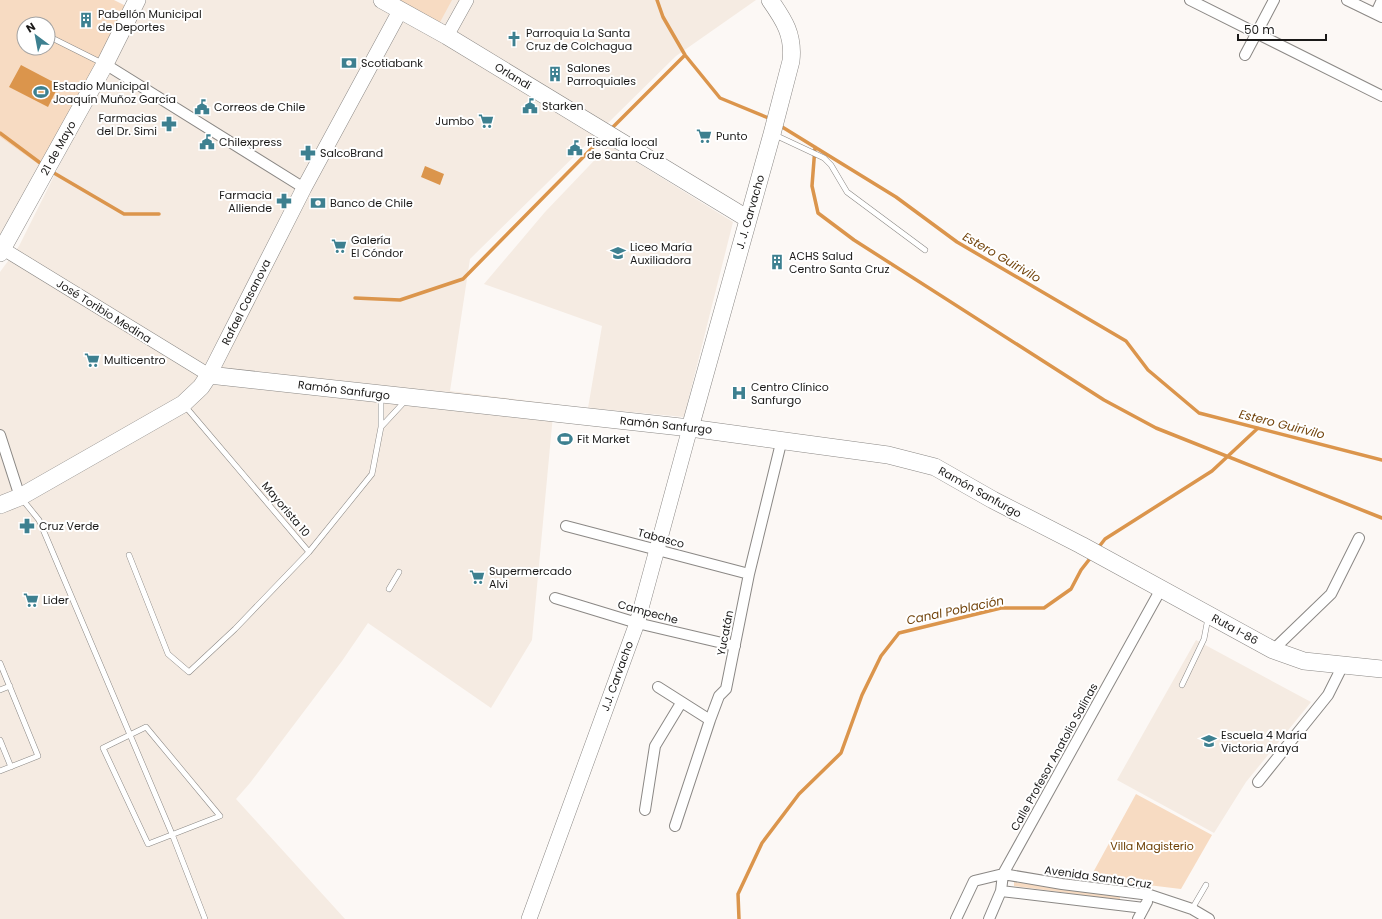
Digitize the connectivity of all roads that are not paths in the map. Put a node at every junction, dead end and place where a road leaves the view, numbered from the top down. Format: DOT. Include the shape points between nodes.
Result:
graph roads {
  1 [pos="137,0"];
  2 [pos="382,0"];
  3 [pos="467,0"];
  4 [pos="770,0"];
  5 [pos="1190,0"];
  6 [pos="1274,0"];
  7 [pos="1347,0"];
  8 [pos="1382,0"];
  9 [pos="400,11"];
  10 [pos="1379,15"];
  11 [pos="1258,34"];
  12 [pos="447,36"];
  13 [pos="56,40"];
  14 [pos="1245,55"];
  15 [pos="105,64"];
  16 [pos="1382,96"];
  17 [pos="773,131"];
  18 [pos="304,188"];
  19 [pos="748,219"];
  20 [pos="1,249"];
  21 [pos="925,250"];
  22 [pos="209,375"];
  23 [pos="381,395"];
  24 [pos="408,398"];
  25 [pos="183,404"];
  26 [pos="381,427"];
  27 [pos="690,428"];
  28 [pos="0,435"];
  29 [pos="782,439"];
  30 [pos="20,497"];
  31 [pos="0,505"];
  32 [pos="566,526"];
  33 [pos="1359,538"];
  34 [pos="657,549"];
  35 [pos="309,552"];
  36 [pos="129,555"];
  37 [pos="1100,556"];
  38 [pos="399,572"];
  39 [pos="749,574"];
  40 [pos="389,589"];
  41 [pos="1161,589"];
  42 [pos="555,598"];
  43 [pos="1209,615"];
  44 [pos="637,623"];
  45 [pos="735,646"];
  46 [pos="1274,650"];
  47 [pos="0,663"];
  48 [pos="1343,665"];
  49 [pos="1382,669"];
  50 [pos="1182,685"];
  51 [pos="10,686"];
  52 [pos="658,688"];
  53 [pos="0,690"];
  54 [pos="681,703"];
  55 [pos="710,720"];
  56 [pos="129,735"];
  57 [pos="0,740"];
  58 [pos="10,767"];
  59 [pos="0,771"];
  60 [pos="1258,782"];
  61 [pos="645,810"];
  62 [pos="675,826"];
  63 [pos="172,834"];
  64 [pos="1003,874"];
  65 [pos="1206,885"];
  66 [pos="1001,891"];
  67 [pos="1150,895"];
  68 [pos="1144,908"];
  69 [pos="1192,909"];
  70 [pos="205,919"];
  71 [pos="529,919"];
  72 [pos="956,919"];
  73 [pos="989,919"];
  74 [pos="1138,919"];
  75 [pos="1209,919"];
  1 -- 15 [label="main road, 21 de Mayo"];
  2 -- 9 [label="main road, Orlandi"];
  3 -- 12 [label="street"];
  4 -- 17 [label="main road, J. J. Carvacho" via="786,24 791,41 791,61"];
  5 -- 11 [label="street"];
  6 -- 11 [label="street"];
  7 -- 10 [label="street"];
  8 -- 10 [label="street"];
  9 -- 12 [label="main road, Orlandi"];
  9 -- 18 [label="main road, Rafael Casanova"];
  11 -- 14 [label="street"];
  11 -- 16 [label="street"];
  12 -- 19 [label="main road, Orlandi"];
  13 -- 15 [label="lane"];
  15 -- 18 [label="street"];
  15 -- 20 [label="main road, 21 de Mayo"];
  17 -- 19 [label="main road, J. J. Carvacho"];
  17 -- 21 [label="lane" via="824,158 847,192"];
  18 -- 22 [label="main road, Rafael Casanova"];
  19 -- 27 [label="main road, J. J. Carvacho"];
  20 -- 22 [label="street, José Toribio Medina"];
  22 -- 23 [label="main road, Ramón Sanfurgo"];
  22 -- 25 [label="main road, Rafael Casanova"];
  23 -- 24 [label="main road, Ramón Sanfurgo"];
  23 -- 26 [label="lane, Mayorista 10"];
  24 -- 26 [label="lane"];
  24 -- 27 [label="main road, Ramón Sanfurgo"];
  25 -- 30 [label="main road, Rafael Casanova"];
  25 -- 35 [label="lane, Mayorista 10"];
  26 -- 35 [label="lane, Mayorista 10" via="372,474"];
  27 -- 29 [label="main road, Ramón Sanfurgo"];
  27 -- 34 [label="main road, J.J. Carvacho"];
  28 -- 30 [label="street"];
  29 -- 37 [label="main road, Ramón Sanfurgo" via="888,455 935,467"];
  29 -- 39 [label="street, Yucatán"];
  30 -- 31 [label="main road, Rafael Casanova"];
  30 -- 56 [label="lane" via="39,520"];
  32 -- 34 [label="street, Tabasco"];
  33 -- 46 [label="street" via="1331,594"];
  34 -- 39 [label="street, Tabasco"];
  34 -- 44 [label="main road, J.J. Carvacho"];
  35 -- 36 [label="lane" via="235,630 189,672 168,654"];
  37 -- 41 [label="main road, Ruta I-86"];
  38 -- 40 [label="lane"];
  39 -- 45 [label="street, Yucatán"];
  41 -- 43 [label="main road, Ruta I-86"];
  41 -- 64 [label="street, Calle Profesor Anatolio Salinas"];
  42 -- 44 [label="street, Campeche"];
  43 -- 46 [label="main road, Ruta I-86"];
  43 -- 50 [label="lane" via="1204,639"];
  44 -- 45 [label="street, Campeche"];
  44 -- 71 [label="main road, J.J. Carvacho"];
  45 -- 55 [label="street, Yucatán" via="726,689 719,696"];
  46 -- 48 [label="main road, Ruta I-86" via="1304,661"];
  47 -- 51 [label="lane"];
  48 -- 49 [label="main road, Ruta I-86"];
  48 -- 60 [label="street" via="1328,695"];
  51 -- 53 [label="lane"];
  51 -- 58 [label="lane" via="38,756"];
  52 -- 54 [label="street"];
  54 -- 55 [label="street"];
  54 -- 61 [label="street" via="655,746"];
  55 -- 62 [label="street, Yucatán"];
  56 -- 63 [label="lane"];
  56 -- 63 [label="lane" via="103,748 148,844"];
  56 -- 63 [label="lane" via="146,727 220,816"];
  57 -- 58 [label="lane"];
  58 -- 59 [label="lane"];
  63 -- 70 [label="lane"];
  64 -- 66 [label="street"];
  64 -- 67 [label="street, Avenida Santa Cruz"];
  64 -- 72 [label="street" via="974,881"];
  65 -- 69 [label="lane"];
  66 -- 68 [label="street"];
  66 -- 73 [label="street"];
  67 -- 68 [label="street"];
  67 -- 69 [label="street, Avenida Santa Cruz"];
  68 -- 74 [label="street"];
  69 -- 75 [label="street, Avenida Santa Cruz"];
}
